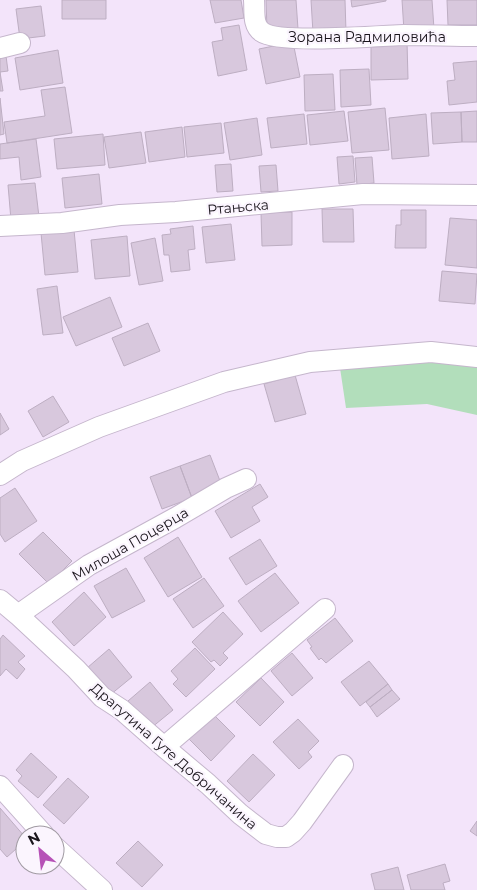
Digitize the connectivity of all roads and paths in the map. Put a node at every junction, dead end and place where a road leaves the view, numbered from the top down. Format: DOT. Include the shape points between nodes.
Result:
graph roads {
  1 [pos="254,0"];
  2 [pos="477,36"];
  3 [pos="20,43"];
  4 [pos="0,48"];
  5 [pos="477,195"];
  6 [pos="0,226"];
  7 [pos="477,357"];
  8 [pos="0,475"];
  9 [pos="246,479"];
  10 [pos="0,600"];
  11 [pos="325,609"];
  12 [pos="18,614"];
  13 [pos="164,747"];
  14 [pos="343,765"];
  15 [pos="0,786"];
  16 [pos="35,825"];
  17 [pos="65,856"];
  18 [pos="102,890"];
  1 -- 2 [label="street, Зорана Радмиловића" via="255,23 267,36"];
  3 -- 4 [label="street"];
  5 -- 6 [label="street, Ртањска" via="363,194"];
  7 -- 8 [label="street" via="432,352 310,362 224,382 99,427 22,461"];
  9 -- 12 [label="street, Милоша Поцерца" via="89,566"];
  10 -- 12 [label="street, Драгутина Гуте Добричанина"];
  11 -- 13 [label="street"];
  12 -- 13 [label="street, Драгутина Гуте Добричанина" via="102,697"];
  13 -- 14 [label="street, Драгутина Гуте Добричанина" via="240,814 266,834 277,837 286,837 293,832"];
  15 -- 16 [label="street"];
  17 -- 18 [label="street"];
}
